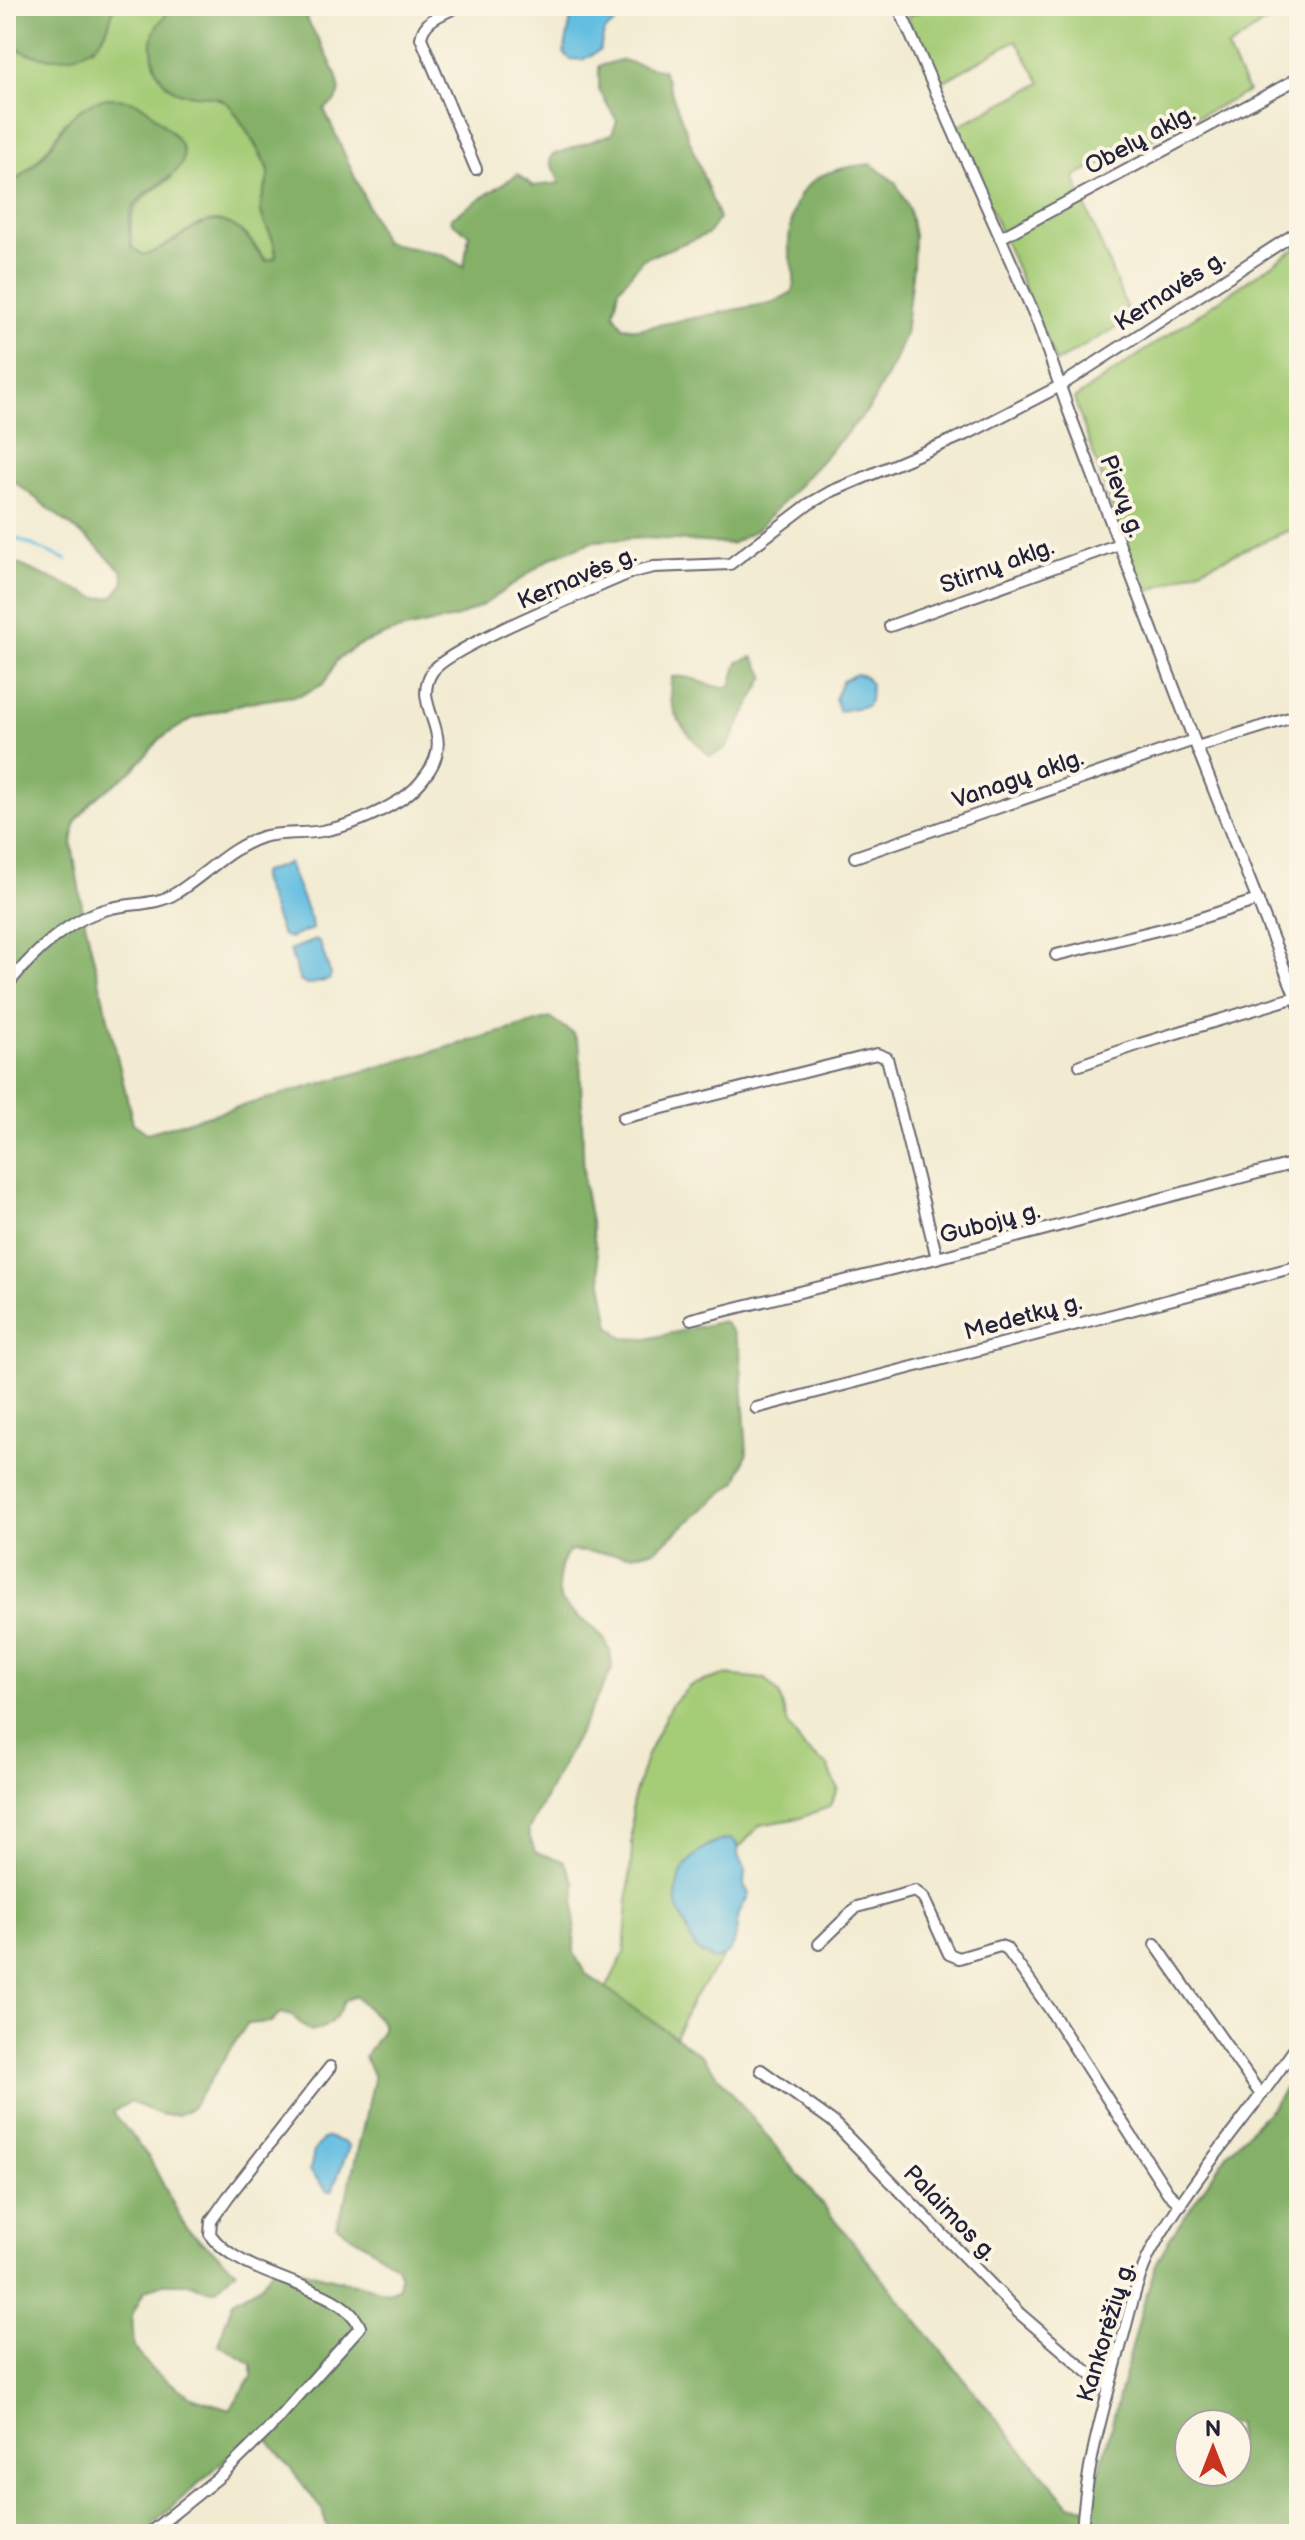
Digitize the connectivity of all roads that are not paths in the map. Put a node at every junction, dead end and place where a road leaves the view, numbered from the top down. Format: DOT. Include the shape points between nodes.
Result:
graph roads {
  1 [pos="459,6"];
  2 [pos="898,6"];
  3 [pos="1299,78"];
  4 [pos="476,169"];
  5 [pos="1299,231"];
  6 [pos="1000,238"];
  7 [pos="1060,386"];
  8 [pos="1119,544"];
  9 [pos="890,626"];
  10 [pos="1299,715"];
  11 [pos="1195,744"];
  12 [pos="855,857"];
  13 [pos="1258,900"];
  14 [pos="1056,955"];
  15 [pos="6,986"];
  16 [pos="1298,1001"];
  17 [pos="1080,1065"];
  18 [pos="623,1118"];
  19 [pos="1299,1162"];
  20 [pos="937,1258"];
  21 [pos="1299,1266"];
  22 [pos="691,1319"];
  23 [pos="756,1408"];
  24 [pos="819,1944"];
  25 [pos="1155,1944"];
  26 [pos="1299,2042"];
  27 [pos="330,2067"];
  28 [pos="761,2070"];
  29 [pos="1261,2095"];
  30 [pos="1181,2205"];
  31 [pos="1110,2384"];
  32 [pos="148,2534"];
  33 [pos="1082,2534"];
  1 -- 4 [label="street" via="427,22 421,38"];
  2 -- 6 [label="street, Pievų g."];
  3 -- 6 [label="street, Obelų aklg."];
  5 -- 7 [label="street, Kernavės g."];
  6 -- 7 [label="street, Pievų g."];
  7 -- 8 [label="street, Pievų g."];
  7 -- 15 [label="street, Kernavės g." via="971,432 819,498 730,564 632,572 458,651 431,674 427,691 439,753 417,787 403,798 344,826 258,838 174,895 92,915 52,940"];
  8 -- 9 [label="street, Stirnų aklg."];
  8 -- 11 [label="street, Pievų g."];
  10 -- 11 [label="street, Vanagų aklg."];
  11 -- 12 [label="street, Vanagų aklg."];
  11 -- 13 [label="street, Pievų g."];
  13 -- 14 [label="street"];
  13 -- 16 [label="street, Pievų g."];
  16 -- 17 [label="street"];
  18 -- 20 [label="street" via="877,1054 887,1058"];
  19 -- 20 [label="street, Gubojų g."];
  20 -- 22 [label="street, Gubojų g."];
  21 -- 23 [label="street, Medetkų g."];
  24 -- 30 [label="street" via="857,1907 915,1891 923,1897 949,1954 959,1958 992,1948 1012,1951 1168,2193"];
  25 -- 29 [label="street"];
  26 -- 29 [label="street, Kankorėžių g."];
  27 -- 32 [label="street" via="228,2197 211,2221 210,2234 246,2265 338,2303 354,2314 360,2327 224,2473"];
  28 -- 31 [label="street, Palaimos g." via="832,2121 1019,2313 1097,2380"];
  29 -- 30 [label="street, Kankorėžių g."];
  30 -- 31 [label="street, Kankorėžių g." via="1142,2270"];
  31 -- 33 [label="street, Kankorėžių g." via="1088,2472"];
}
